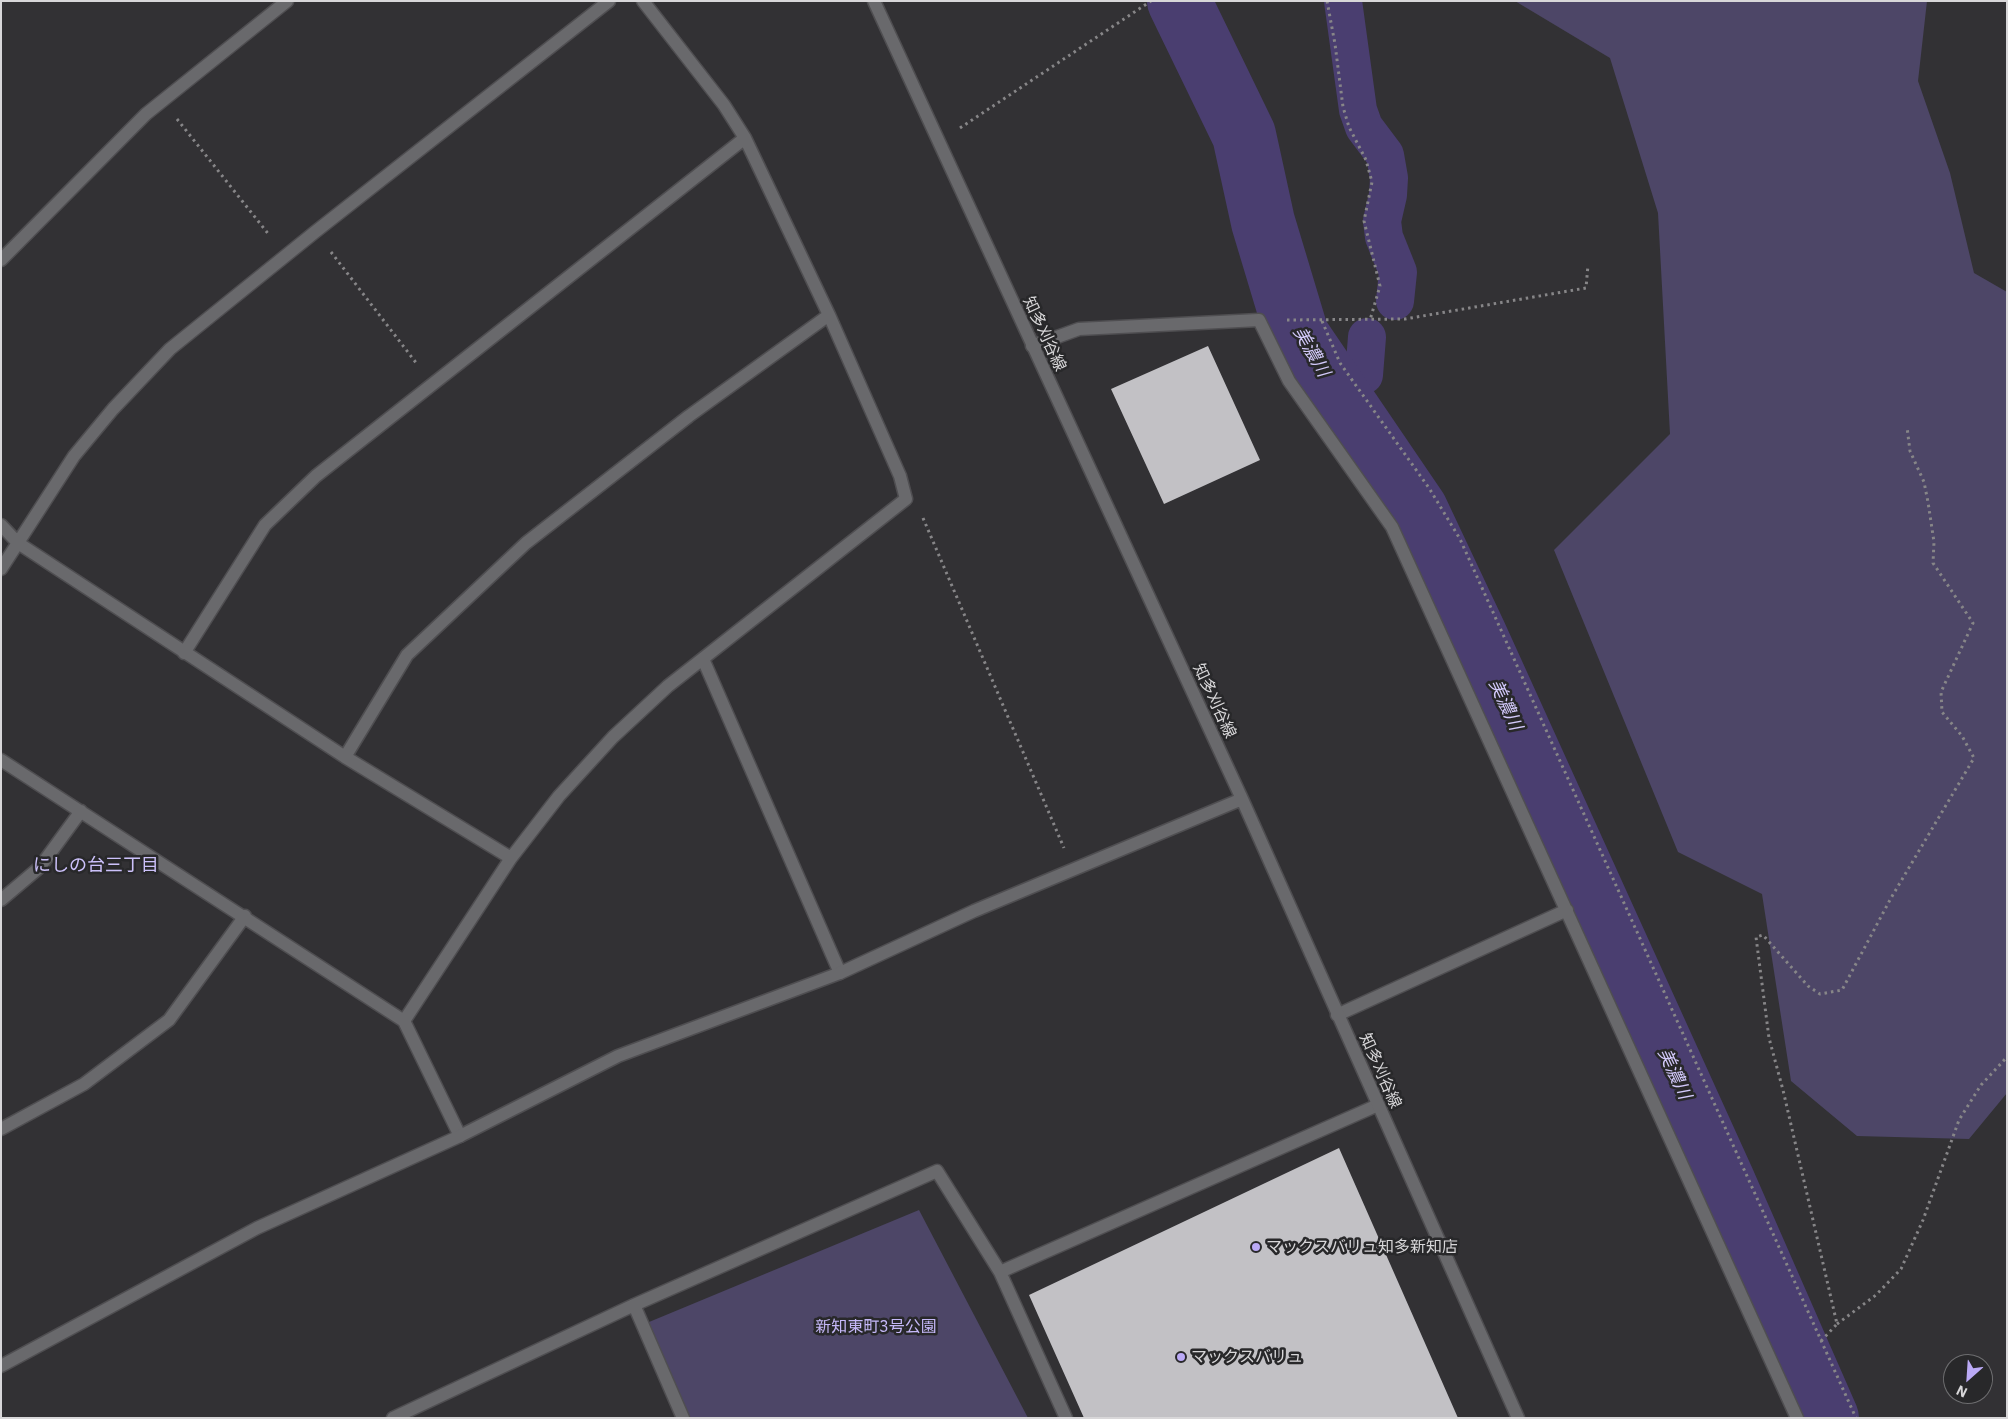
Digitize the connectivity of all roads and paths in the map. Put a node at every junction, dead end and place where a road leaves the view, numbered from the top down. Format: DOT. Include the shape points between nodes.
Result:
graph roads {
  1 [pos="287,1"];
  2 [pos="609,1"];
  3 [pos="643,1"];
  4 [pos="874,1"];
  5 [pos="1151,1"];
  6 [pos="1327,1"];
  7 [pos="163,101"];
  8 [pos="745,138"];
  9 [pos="938,141"];
  10 [pos="315,232"];
  11 [pos="286,256"];
  12 [pos="1,260"];
  13 [pos="1588,265"];
  14 [pos="829,315"];
  15 [pos="1259,320"];
  16 [pos="1370,320"];
  17 [pos="1322,321"];
  18 [pos="1032,346"];
  19 [pos="433,384"];
  20 [pos="1907,427"];
  21 [pos="906,499"];
  22 [pos="1,525"];
  23 [pos="18,543"];
  24 [pos="1,569"];
  25 [pos="184,653"];
  26 [pos="703,659"];
  27 [pos="345,757"];
  28 [pos="1,760"];
  29 [pos="1242,798"];
  30 [pos="81,811"];
  31 [pos="511,858"];
  32 [pos="1073,869"];
  33 [pos="1,900"];
  34 [pos="1567,910"];
  35 [pos="245,916"];
  36 [pos="840,973"];
  37 [pos="1337,1015"];
  38 [pos="404,1020"];
  39 [pos="2007,1057"];
  40 [pos="1999,1065"];
  41 [pos="2007,1066"];
  42 [pos="1378,1104"];
  43 [pos="1,1129"];
  44 [pos="460,1136"];
  45 [pos="1000,1272"];
  46 [pos="634,1305"];
  47 [pos="1837,1324"];
  48 [pos="1821,1341"];
  49 [pos="1,1366"];
  50 [pos="416,1412"];
  51 [pos="393,1418"];
  52 [pos="683,1418"];
  53 [pos="1066,1418"];
  54 [pos="1518,1418"];
  55 [pos="1797,1418"];
  56 [pos="1856,1418"];
  1 -- 7 [label="street"];
  2 -- 10 [label="street"];
  3 -- 8 [label="street" via="724,104"];
  4 -- 9 [label="street, 知多刈谷線"];
  5 -- 9 [label="path"];
  6 -- 16 [label="path" via="1343,107 1372,182 1364,221 1380,286"];
  7 -- 11 [label="path"];
  7 -- 12 [label="street" via="146,114"];
  8 -- 14 [label="street"];
  8 -- 19 [label="street"];
  9 -- 18 [label="street, 知多刈谷線"];
  10 -- 11 [label="street"];
  10 -- 19 [label="path"];
  11 -- 23 [label="street" via="170,349 113,408 74,456"];
  13 -- 16 [label="path" via="1586,288 1405,319"];
  14 -- 21 [label="street" via="900,476"];
  14 -- 27 [label="street" via="689,416 526,542 407,655"];
  15 -- 17 [label="path"];
  15 -- 18 [label="street" via="1079,329"];
  15 -- 34 [label="street" via="1289,381 1392,527"];
  16 -- 17 [label="path"];
  17 -- 48 [label="path" via="1340,363 1429,488 1460,539"];
  18 -- 29 [label="street, 知多刈谷線"];
  19 -- 25 [label="street" via="316,476 265,525"];
  20 -- 47 [label="path" via="1910,451 1924,482 1928,502 1934,542 1933,563 1973,623 1941,692 1942,712 1962,736 1974,758 1891,898 1842,990 1820,994 1808,986 1763,934 1756,937 1768,1038"];
  21 -- 26 [label="street"];
  21 -- 32 [label="path" via="918,507"];
  22 -- 23 [label="street"];
  23 -- 24 [label="street"];
  23 -- 25 [label="street"];
  25 -- 27 [label="street"];
  26 -- 31 [label="street" via="668,686 613,737 559,796"];
  26 -- 36 [label="street"];
  27 -- 31 [label="street"];
  28 -- 30 [label="street"];
  29 -- 32 [label="street"];
  29 -- 37 [label="street, 知多刈谷線"];
  30 -- 33 [label="street" via="40,866"];
  30 -- 35 [label="street"];
  31 -- 38 [label="street"];
  32 -- 36 [label="street" via="974,910"];
  34 -- 37 [label="street"];
  34 -- 55 [label="street"];
  35 -- 38 [label="street"];
  35 -- 43 [label="street" via="169,1020 84,1084"];
  36 -- 44 [label="street" via="618,1056"];
  37 -- 42 [label="street, 知多刈谷線"];
  38 -- 44 [label="street"];
  39 -- 40 [label="path"];
  40 -- 41 [label="path"];
  40 -- 47 [label="path" via="1981,1085 1960,1120 1901,1269 1876,1295"];
  42 -- 45 [label="street"];
  42 -- 54 [label="street, 知多刈谷線"];
  44 -- 49 [label="street" via="257,1228"];
  45 -- 46 [label="street" via="937,1172"];
  45 -- 53 [label="street"];
  46 -- 50 [label="street"];
  46 -- 52 [label="street"];
  47 -- 48 [label="path"];
  48 -- 56 [label="path"];
  50 -- 51 [label="street"];
}
